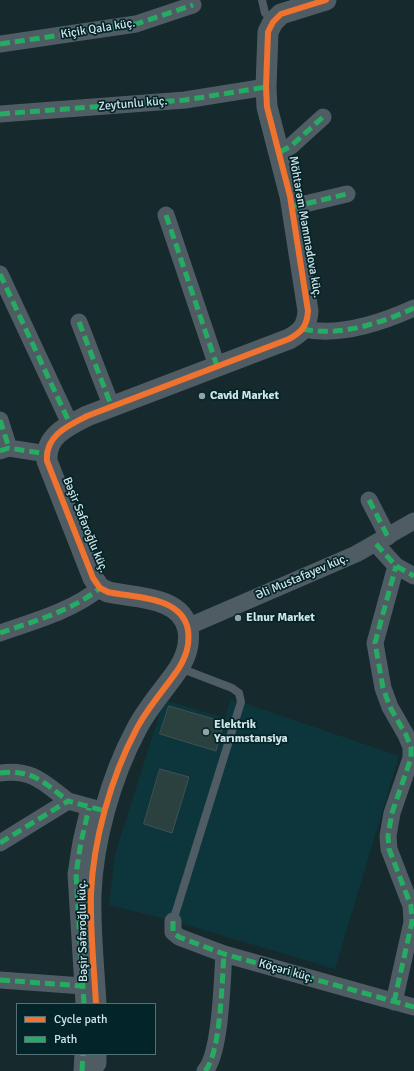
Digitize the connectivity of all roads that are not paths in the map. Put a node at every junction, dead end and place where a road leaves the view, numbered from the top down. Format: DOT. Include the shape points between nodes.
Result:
graph roads {
  1 [pos="262,0"];
  2 [pos="326,0"];
  3 [pos="298,3"];
  4 [pos="193,5"];
  5 [pos="273,22"];
  6 [pos="0,44"];
  7 [pos="266,87"];
  8 [pos="0,114"];
  9 [pos="323,117"];
  10 [pos="280,152"];
  11 [pos="347,194"];
  12 [pos="292,207"];
  13 [pos="166,215"];
  14 [pos="0,274"];
  15 [pos="414,308"];
  16 [pos="79,322"];
  17 [pos="303,329"];
  18 [pos="217,366"];
  19 [pos="112,405"];
  20 [pos="0,420"];
  21 [pos="70,424"];
  22 [pos="4,449"];
  23 [pos="47,454"];
  24 [pos="369,500"];
  25 [pos="414,521"];
  26 [pos="382,541"];
  27 [pos="396,566"];
  28 [pos="414,576"];
  29 [pos="100,588"];
  30 [pos="187,627"];
  31 [pos="0,633"];
  32 [pos="179,668"];
  33 [pos="0,773"];
  34 [pos="68,801"];
  35 [pos="97,810"];
  36 [pos="0,843"];
  37 [pos="173,921"];
  38 [pos="224,954"];
  39 [pos="0,980"];
  40 [pos="83,986"];
  41 [pos="394,1002"];
  42 [pos="84,1003"];
  43 [pos="96,1003"];
  44 [pos="414,1007"];
  45 [pos="205,1071"];
  1 -- 5 [label="lane" via="265,13"];
  2 -- 3 [label="street"];
  3 -- 5 [label="street"];
  4 -- 6 [label="street, Kiçik Qala küç." via="136,24"];
  5 -- 7 [label="street, Möhtərəm Məmmədova küç." via="268,32"];
  7 -- 8 [label="street, Zeytunlu küç." via="185,100"];
  7 -- 10 [label="street, Möhtərəm Məmmədova küç." via="268,111"];
  9 -- 10 [label="street" via="291,146"];
  10 -- 12 [label="street, Möhtərəm Məmmədova küç."];
  11 -- 12 [label="street"];
  12 -- 17 [label="street, Möhtərəm Məmmədova küç." via="308,311"];
  13 -- 18 [label="street"];
  14 -- 21 [label="street"];
  15 -- 17 [label="street" via="343,330 320,333"];
  16 -- 19 [label="street"];
  17 -- 18 [label="street" via="289,339"];
  18 -- 19 [label="street"];
  19 -- 21 [label="street"];
  20 -- 22 [label="street"];
  21 -- 23 [label="street" via="53,438"];
  22 -- 23 [label="street"];
  23 -- 29 [label="street, Bəşir Səfəroğlu küç." via="93,578"];
  24 -- 26 [label="street"];
  25 -- 26 [label="street, Əli Mustafayev küç."];
  26 -- 27 [label="street"];
  26 -- 30 [label="street, Əli Mustafayev küç."];
  27 -- 28 [label="street"];
  27 -- 41 [label="street" via="375,643 383,688 411,747 412,758 392,813 388,836 389,850 411,906 412,922"];
  29 -- 30 [label="street, Bəşir Səfəroğlu küç." via="169,605 179,611"];
  29 -- 31 [label="street" via="89,598 72,606"];
  30 -- 32 [label="street, Bəşir Səfəroğlu küç." via="188,650"];
  32 -- 35 [label="street, Bəşir Səfəroğlu küç." via="135,731 118,773"];
  32 -- 37 [label="lane" via="232,688 240,693 241,702"];
  33 -- 34 [label="street" via="16,771 38,777"];
  34 -- 35 [label="street"];
  34 -- 36 [label="street"];
  35 -- 40 [label="street" via="80,842 76,874"];
  35 -- 43 [label="street, Bəşir Səfəroğlu küç." via="91,894"];
  37 -- 38 [label="street, Köçəri küç." via="173,932 179,937"];
  38 -- 41 [label="street, Köçəri küç."];
  38 -- 45 [label="street" via="216,1038 209,1066"];
  39 -- 40 [label="street"];
  40 -- 42 [label="street"];
  41 -- 44 [label="street, Köçəri küç."];
}
